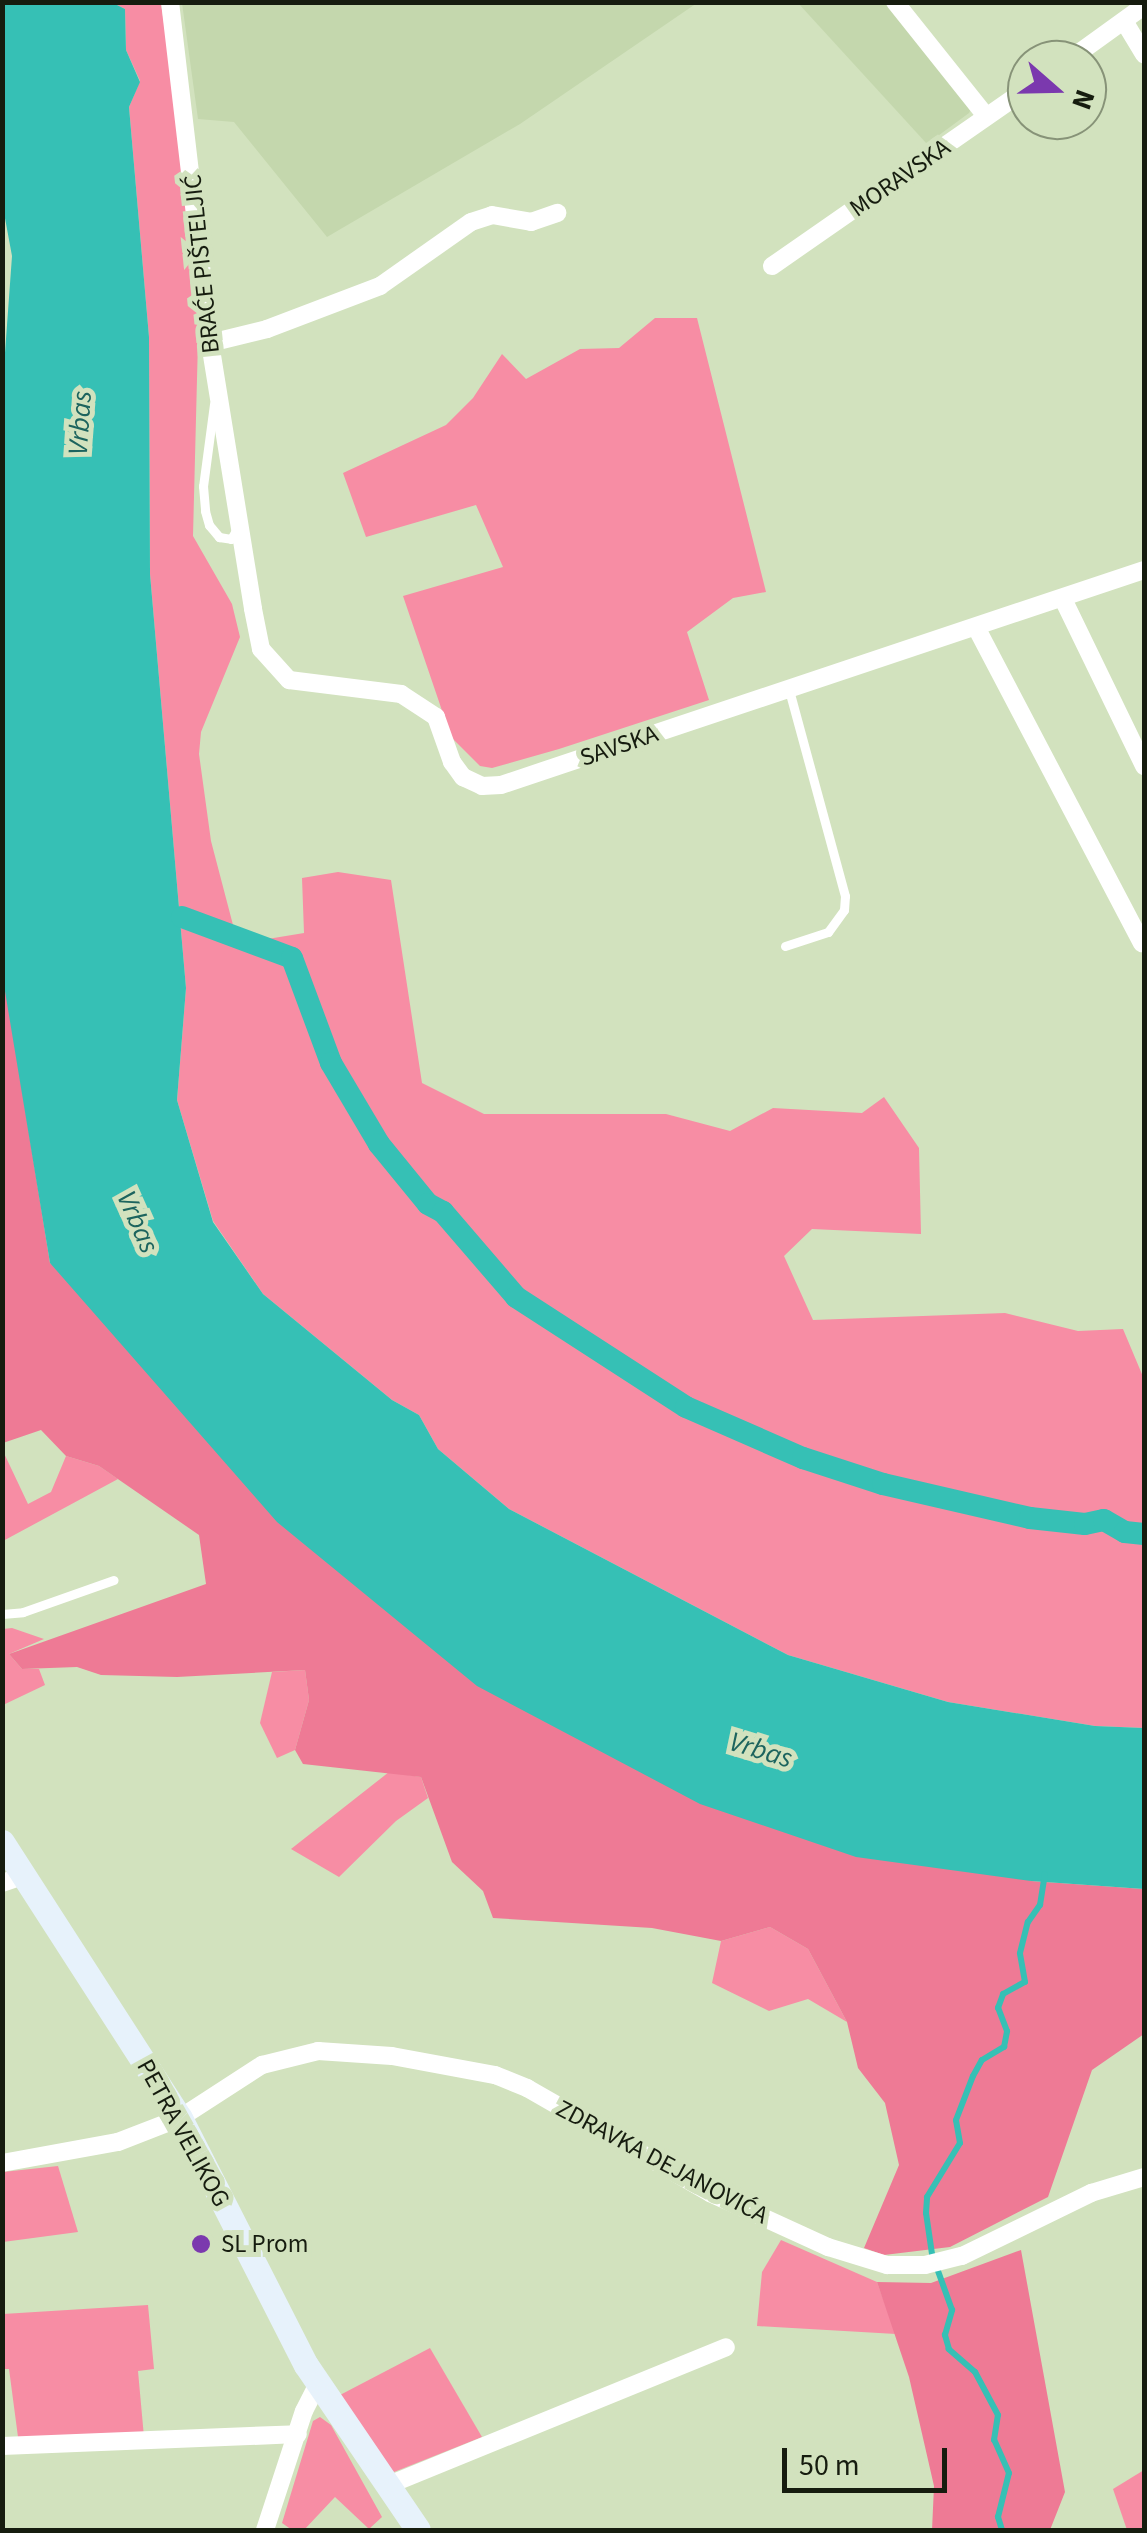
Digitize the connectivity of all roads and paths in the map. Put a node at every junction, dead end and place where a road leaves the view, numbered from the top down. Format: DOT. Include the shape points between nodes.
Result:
graph roads {
  1 [pos="170,2"];
  2 [pos="895,2"];
  3 [pos="1144,6"];
  4 [pos="1124,21"];
  5 [pos="1097,40"];
  6 [pos="1144,54"];
  7 [pos="1007,102"];
  8 [pos="986,116"];
  9 [pos="558,213"];
  10 [pos="772,266"];
  11 [pos="210,342"];
  12 [pos="216,386"];
  13 [pos="238,525"];
  14 [pos="1144,570"];
  15 [pos="1063,599"];
  16 [pos="977,629"];
  17 [pos="790,690"];
  18 [pos="1144,766"];
  19 [pos="1142,942"];
  20 [pos="785,946"];
  21 [pos="114,1580"];
  22 [pos="2,1614"];
  23 [pos="2,1842"];
  24 [pos="14,1879"];
  25 [pos="180,2118"];
  26 [pos="2,2162"];
  27 [pos="1144,2177"];
  28 [pos="726,2348"];
  29 [pos="318,2384"];
  30 [pos="298,2434"];
  31 [pos="2,2446"];
  32 [pos="386,2486"];
  33 [pos="265,2530"];
  34 [pos="418,2530"];
  1 -- 11 [label="street, BRAĆE PIŠTELJIĆ"];
  2 -- 8 [label="street"];
  3 -- 4 [label="street"];
  4 -- 5 [label="street"];
  4 -- 6 [label="street"];
  7 -- 8 [label="street, MORAVSKA"];
  8 -- 10 [label="street, MORAVSKA"];
  9 -- 11 [label="street" via="531,222 492,215 471,222 380,286 268,330"];
  11 -- 12 [label="street, BRAĆE PIŠTELJIĆ"];
  12 -- 13 [label="street, BRAĆE PIŠTELJIĆ"];
  12 -- 13 [label="lane" via="205,510 219,537 231,539"];
  13 -- 17 [label="street, SAVSKA" via="261,649 274,668 310,686 401,694 426,707 452,762 482,786 529,779"];
  14 -- 15 [label="street, SAVSKA"];
  15 -- 16 [label="street, SAVSKA"];
  15 -- 18 [label="street"];
  16 -- 17 [label="street, SAVSKA"];
  16 -- 19 [label="street"];
  17 -- 20 [label="lane" via="845,896 844,910 828,932"];
  21 -- 22 [label="lane"];
  23 -- 24 [label="street, PETRA VELIKOG"];
  24 -- 25 [label="street, PETRA VELIKOG"];
  25 -- 26 [label="street, ZDRAVKA DEJANOVIĆA" via="118,2142"];
  25 -- 27 [label="street, ZDRAVKA DEJANOVIĆA" via="262,2066 302,2053 355,2052 468,2067 527,2088 710,2192 812,2240 863,2261 924,2265"];
  25 -- 29 [label="street, PETRA VELIKOG"];
  28 -- 32 [label="street"];
  29 -- 30 [label="street"];
  29 -- 32 [label="street, PETRA VELIKOG"];
  30 -- 31 [label="street"];
  30 -- 33 [label="street"];
  32 -- 34 [label="street, PETRA VELIKOG"];
}
